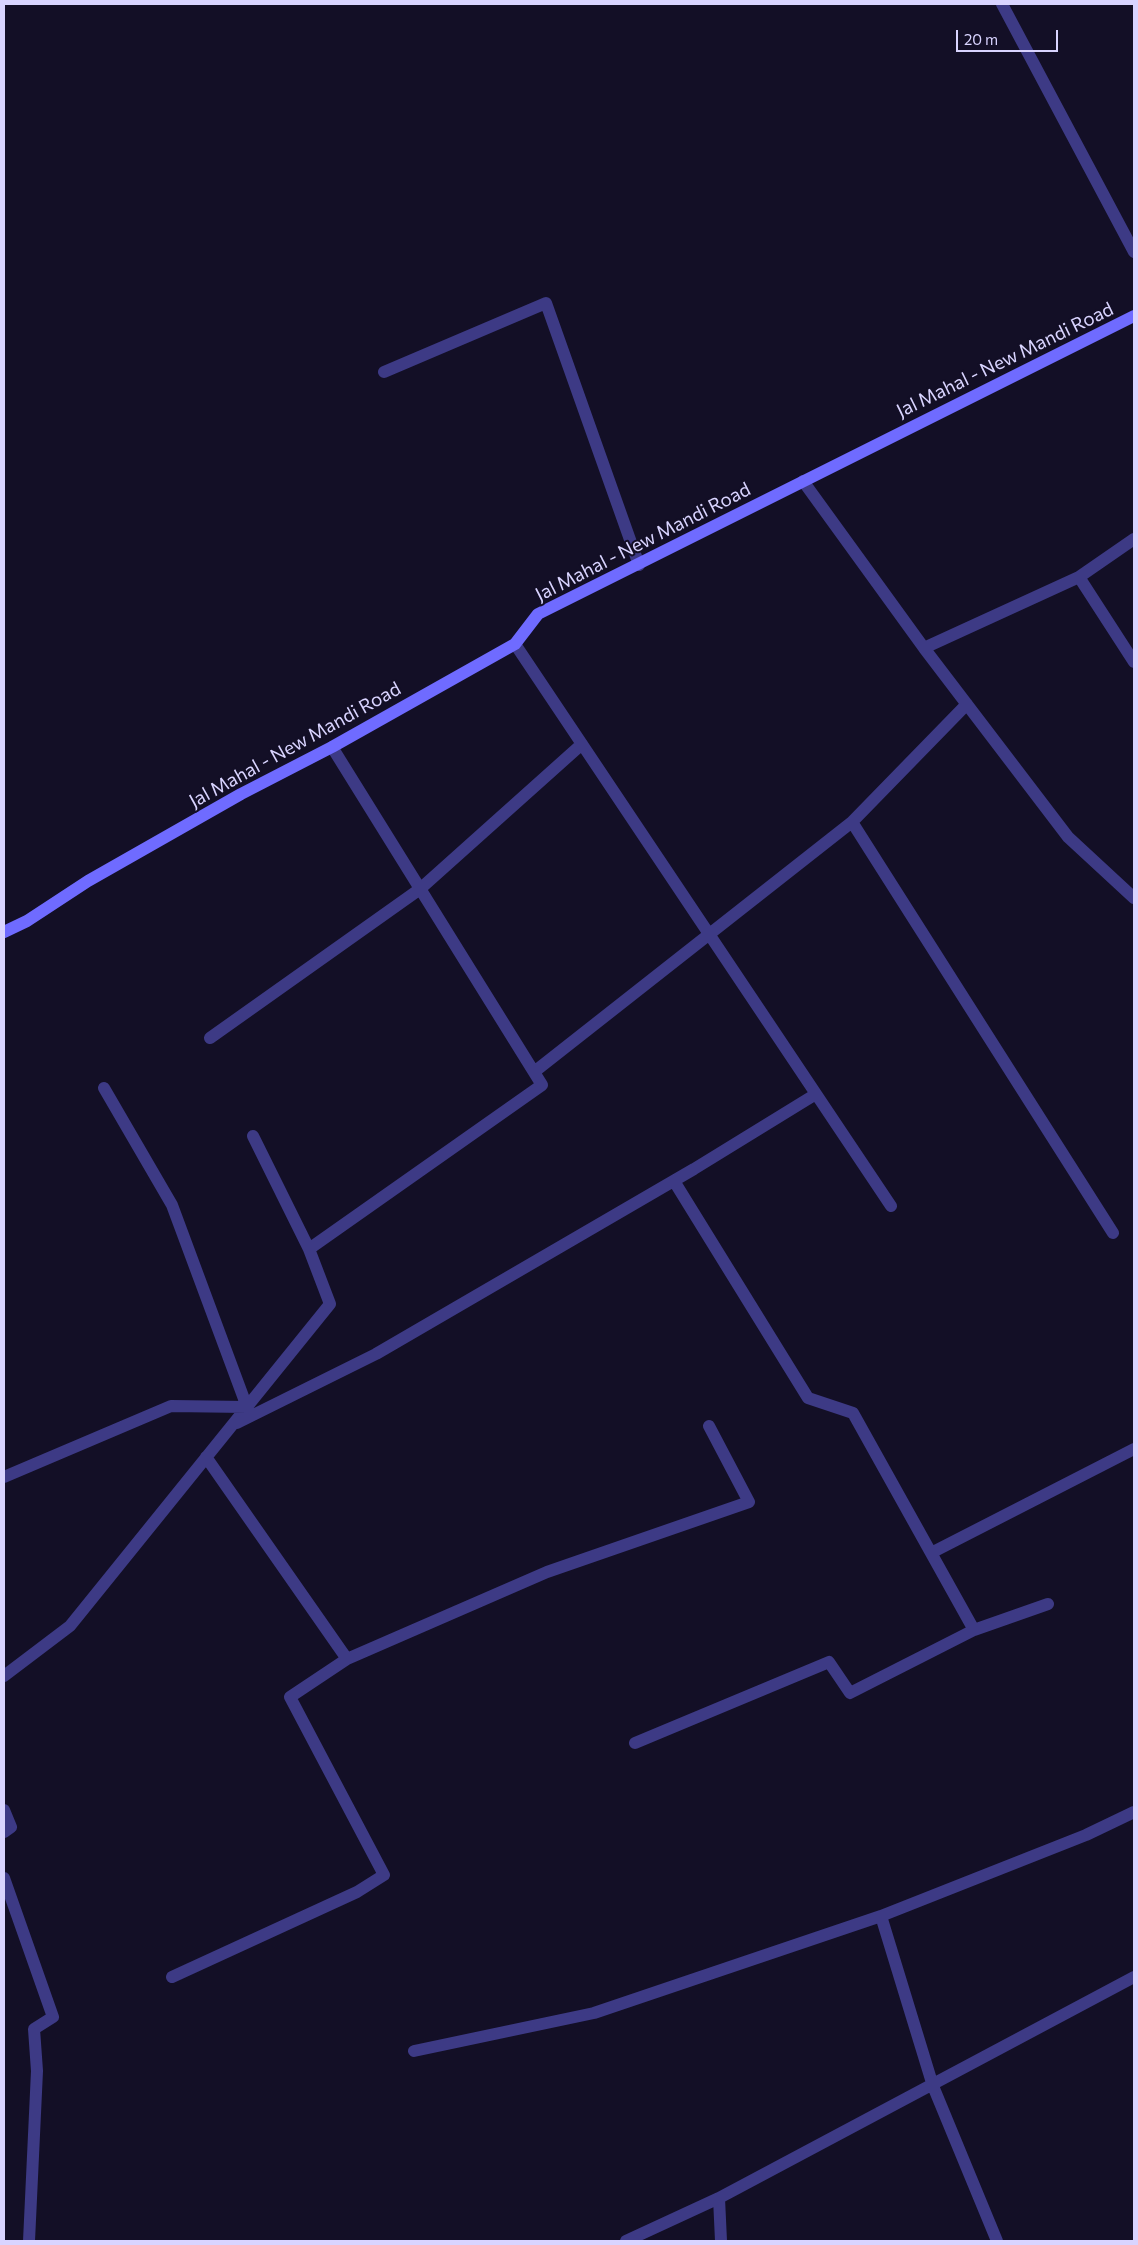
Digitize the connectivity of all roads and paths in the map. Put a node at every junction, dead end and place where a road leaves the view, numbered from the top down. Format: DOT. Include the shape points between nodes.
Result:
graph roads {
  1 [pos="1002,4"];
  2 [pos="1134,252"];
  3 [pos="1134,316"];
  4 [pos="384,372"];
  5 [pos="803,481"];
  6 [pos="1134,539"];
  7 [pos="639,565"];
  8 [pos="1079,577"];
  9 [pos="515,644"];
  10 [pos="924,648"];
  11 [pos="1134,662"];
  12 [pos="967,704"];
  13 [pos="582,744"];
  14 [pos="332,747"];
  15 [pos="852,822"];
  16 [pos="420,889"];
  17 [pos="1134,898"];
  18 [pos="4,932"];
  19 [pos="709,934"];
  20 [pos="210,1038"];
  21 [pos="534,1072"];
  22 [pos="104,1088"];
  23 [pos="816,1094"];
  24 [pos="253,1136"];
  25 [pos="674,1181"];
  26 [pos="891,1206"];
  27 [pos="1113,1233"];
  28 [pos="309,1249"];
  29 [pos="247,1406"];
  30 [pos="232,1425"];
  31 [pos="709,1426"];
  32 [pos="1134,1449"];
  33 [pos="206,1457"];
  34 [pos="4,1477"];
  35 [pos="931,1552"];
  36 [pos="1048,1604"];
  37 [pos="974,1630"];
  38 [pos="347,1659"];
  39 [pos="4,1676"];
  40 [pos="635,1743"];
  41 [pos="4,1810"];
  42 [pos="1134,1812"];
  43 [pos="4,1832"];
  44 [pos="4,1878"];
  45 [pos="881,1916"];
  46 [pos="172,1977"];
  47 [pos="1134,1977"];
  48 [pos="414,2051"];
  49 [pos="933,2086"];
  50 [pos="719,2198"];
  51 [pos="29,2241"];
  52 [pos="626,2241"];
  53 [pos="722,2241"];
  54 [pos="998,2241"];
  1 -- 2 [label="street"];
  3 -- 5 [label="street, Jal Mahal - New Mandi Road"];
  4 -- 7 [label="street" via="546,302"];
  5 -- 7 [label="street, Jal Mahal - New Mandi Road"];
  5 -- 10 [label="street"];
  6 -- 8 [label="street"];
  7 -- 9 [label="street, Jal Mahal - New Mandi Road" via="538,614"];
  8 -- 10 [label="street"];
  8 -- 11 [label="street"];
  9 -- 13 [label="street"];
  9 -- 14 [label="street, Jal Mahal - New Mandi Road"];
  10 -- 12 [label="street"];
  12 -- 15 [label="street"];
  12 -- 17 [label="street" via="1068,837"];
  13 -- 16 [label="street"];
  13 -- 19 [label="street"];
  14 -- 16 [label="street"];
  14 -- 18 [label="street, Jal Mahal - New Mandi Road" via="241,794"];
  15 -- 19 [label="street"];
  15 -- 27 [label="street"];
  16 -- 20 [label="street"];
  16 -- 21 [label="street"];
  19 -- 21 [label="street"];
  19 -- 23 [label="street"];
  21 -- 28 [label="street" via="542,1085"];
  22 -- 29 [label="street" via="172,1205"];
  23 -- 25 [label="street"];
  23 -- 26 [label="street"];
  24 -- 28 [label="street"];
  25 -- 30 [label="street" via="376,1354"];
  25 -- 35 [label="street" via="808,1398 853,1413"];
  28 -- 29 [label="street" via="330,1304"];
  29 -- 30 [label="street"];
  29 -- 34 [label="street" via="171,1406"];
  30 -- 33 [label="street"];
  31 -- 38 [label="street" via="750,1502 547,1572"];
  32 -- 35 [label="street"];
  33 -- 38 [label="street"];
  33 -- 39 [label="street" via="70,1626"];
  35 -- 37 [label="street"];
  36 -- 37 [label="street"];
  37 -- 40 [label="street" via="850,1693 829,1662"];
  38 -- 46 [label="street" via="290,1697 384,1875 357,1892"];
  41 -- 43 [label="street" via="11,1827"];
  42 -- 45 [label="street" via="1086,1835"];
  44 -- 51 [label="street" via="53,2017 34,2029 37,2071"];
  45 -- 48 [label="street" via="594,2013"];
  45 -- 49 [label="street"];
  47 -- 49 [label="street"];
  49 -- 50 [label="street"];
  49 -- 54 [label="street"];
  50 -- 52 [label="street"];
  50 -- 53 [label="street"];
}
